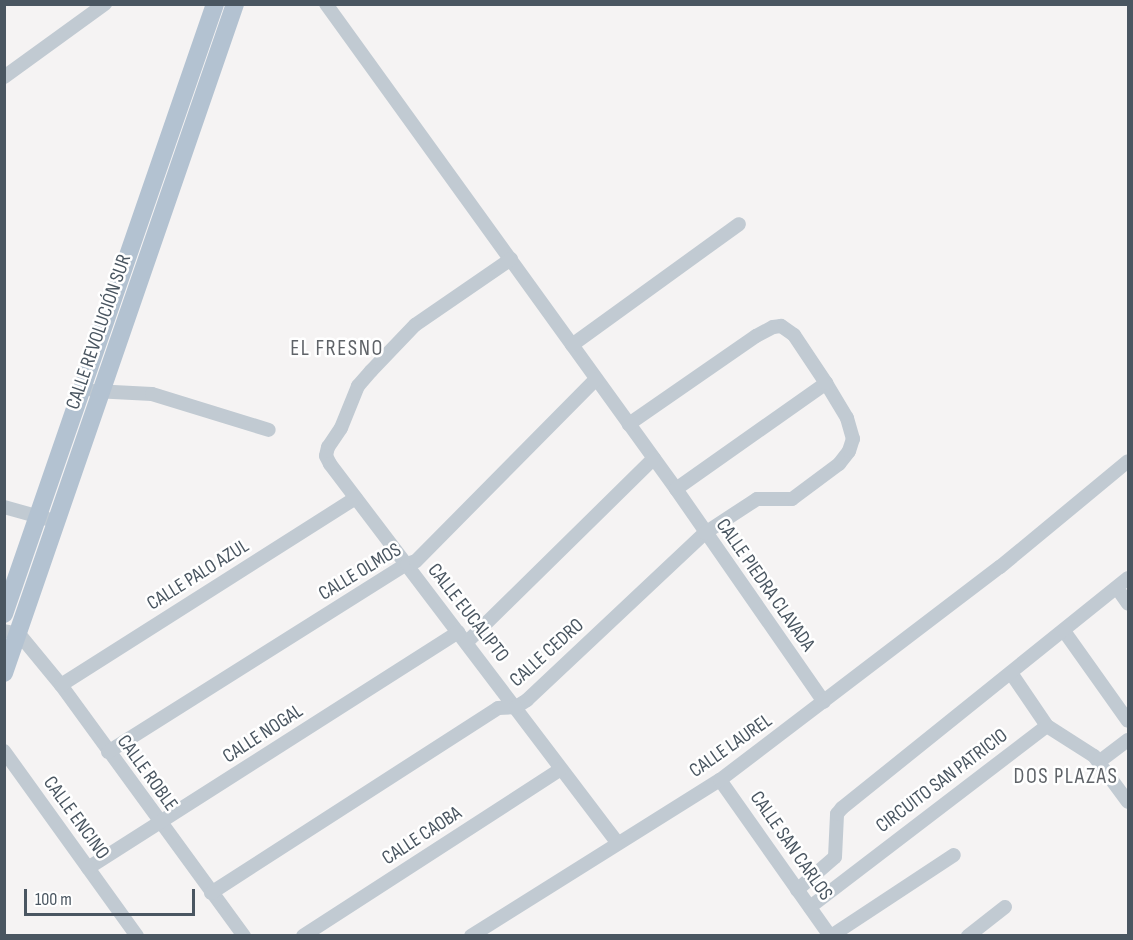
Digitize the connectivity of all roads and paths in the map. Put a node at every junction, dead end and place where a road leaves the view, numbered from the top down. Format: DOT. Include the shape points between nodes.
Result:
graph roads {
  1 [pos="105,4"];
  2 [pos="215,4"];
  3 [pos="235,4"];
  4 [pos="326,4"];
  5 [pos="199,54"];
  6 [pos="218,60"];
  7 [pos="4,77"];
  8 [pos="158,174"];
  9 [pos="176,181"];
  10 [pos="739,224"];
  11 [pos="511,259"];
  12 [pos="572,345"];
  13 [pos="596,379"];
  14 [pos="826,383"];
  15 [pos="92,391"];
  16 [pos="629,424"];
  17 [pos="269,430"];
  18 [pos="654,458"];
  19 [pos="1128,461"];
  20 [pos="676,489"];
  21 [pos="356,498"];
  22 [pos="4,507"];
  23 [pos="49,520"];
  24 [pos="705,533"];
  25 [pos="406,564"];
  26 [pos="1128,578"];
  27 [pos="1117,588"];
  28 [pos="1128,604"];
  29 [pos="4,614"];
  30 [pos="1064,631"];
  31 [pos="12,633"];
  32 [pos="463,637"];
  33 [pos="4,673"];
  34 [pos="1011,673"];
  35 [pos="61,685"];
  36 [pos="824,702"];
  37 [pos="516,707"];
  38 [pos="1128,721"];
  39 [pos="1047,726"];
  40 [pos="1128,740"];
  41 [pos="4,752"];
  42 [pos="108,752"];
  43 [pos="1100,761"];
  44 [pos="561,769"];
  45 [pos="720,780"];
  46 [pos="1128,802"];
  47 [pos="160,824"];
  48 [pos="618,843"];
  49 [pos="954,855"];
  50 [pos="835,857"];
  51 [pos="88,868"];
  52 [pos="851,875"];
  53 [pos="797,890"];
  54 [pos="211,893"];
  55 [pos="810,907"];
  56 [pos="1005,907"];
  57 [pos="137,936"];
  58 [pos="244,936"];
  59 [pos="303,936"];
  60 [pos="471,936"];
  61 [pos="830,936"];
  62 [pos="968,936"];
  1 -- 7 [label="street"];
  2 -- 5 [label="main road, CALLE REVOLUCIÓN SUR"];
  3 -- 6 [label="main road, CALLE REVOLUCIÓN SUR"];
  4 -- 11 [label="street, CALLE PIEDRA CLAVADA"];
  5 -- 6 [label="main road"];
  5 -- 8 [label="main road, CALLE REVOLUCIÓN SUR"];
  6 -- 9 [label="main road, CALLE REVOLUCIÓN SUR"];
  8 -- 9 [label="main road"];
  8 -- 15 [label="main road, CALLE REVOLUCIÓN SUR"];
  9 -- 15 [label="main road, CALLE REVOLUCIÓN SUR"];
  10 -- 12 [label="street"];
  11 -- 12 [label="street, CALLE PIEDRA CLAVADA"];
  11 -- 21 [label="street, CALLE EUCALIPTO" via="415,325 361,381 326,456"];
  12 -- 13 [label="street, CALLE PIEDRA CLAVADA"];
  13 -- 16 [label="street, CALLE PIEDRA CLAVADA"];
  13 -- 25 [label="street, CALLE OLMOS" via="434,544 416,561"];
  14 -- 16 [label="street" via="790,331 773,327"];
  14 -- 20 [label="street"];
  14 -- 24 [label="street, CALLE CEDRO" via="847,418 854,439 849,452 792,500 757,499"];
  15 -- 17 [label="street" via="152,394"];
  15 -- 23 [label="main road, CALLE REVOLUCIÓN SUR"];
  16 -- 18 [label="street, CALLE PIEDRA CLAVADA"];
  18 -- 20 [label="street, CALLE PIEDRA CLAVADA"];
  18 -- 32 [label="street, CALLE NOGAL"];
  19 -- 36 [label="street, CALLE LAUREL" via="1000,567"];
  20 -- 24 [label="street, CALLE PIEDRA CLAVADA"];
  21 -- 25 [label="street, CALLE EUCALIPTO"];
  21 -- 35 [label="street, CALLE PALO AZUL"];
  22 -- 23 [label="street"];
  23 -- 29 [label="main road, CALLE REVOLUCIÓN SUR"];
  23 -- 31 [label="main road, CALLE REVOLUCIÓN SUR"];
  24 -- 36 [label="street, CALLE PIEDRA CLAVADA"];
  24 -- 37 [label="street, CALLE CEDRO" via="537,692"];
  25 -- 32 [label="street, CALLE EUCALIPTO"];
  25 -- 42 [label="street, CALLE OLMOS"];
  26 -- 27 [label="street, CIRCUITO SAN PATRICIO"];
  27 -- 28 [label="street"];
  27 -- 30 [label="street, CIRCUITO SAN PATRICIO"];
  30 -- 34 [label="street, CIRCUITO SAN PATRICIO"];
  30 -- 38 [label="street"];
  31 -- 33 [label="main road, CALLE REVOLUCIÓN SUR"];
  31 -- 35 [label="street, CALLE ROBLE"];
  32 -- 37 [label="street, CALLE EUCALIPTO"];
  32 -- 47 [label="street, CALLE NOGAL"];
  34 -- 39 [label="street"];
  34 -- 50 [label="street, CIRCUITO SAN PATRICIO" via="842,808 837,814"];
  35 -- 42 [label="street, CALLE ROBLE"];
  36 -- 45 [label="street, CALLE LAUREL"];
  37 -- 44 [label="street, CALLE EUCALIPTO"];
  37 -- 54 [label="street, CALLE CEDRO" via="498,708"];
  39 -- 43 [label="street"];
  39 -- 52 [label="street, CIRCUITO SAN PATRICIO"];
  40 -- 43 [label="street"];
  41 -- 51 [label="street, CALLE ENCINO"];
  42 -- 47 [label="street, CALLE ROBLE"];
  43 -- 46 [label="street"];
  44 -- 48 [label="street, CALLE EUCALIPTO"];
  44 -- 59 [label="street, CALLE CAOBA"];
  45 -- 48 [label="street, CALLE LAUREL"];
  45 -- 53 [label="street, CALLE SAN CARLOS"];
  47 -- 51 [label="street, CALLE NOGAL"];
  47 -- 54 [label="street, CALLE ROBLE"];
  48 -- 60 [label="street, CALLE LAUREL"];
  49 -- 61 [label="street"];
  50 -- 52 [label="street"];
  50 -- 53 [label="street"];
  51 -- 57 [label="street, CALLE ENCINO"];
  52 -- 55 [label="street, CIRCUITO SAN PATRICIO"];
  53 -- 55 [label="street, CALLE SAN CARLOS"];
  54 -- 58 [label="street, CALLE ROBLE"];
  55 -- 61 [label="street, CALLE SAN CARLOS"];
  56 -- 62 [label="street"];
}
